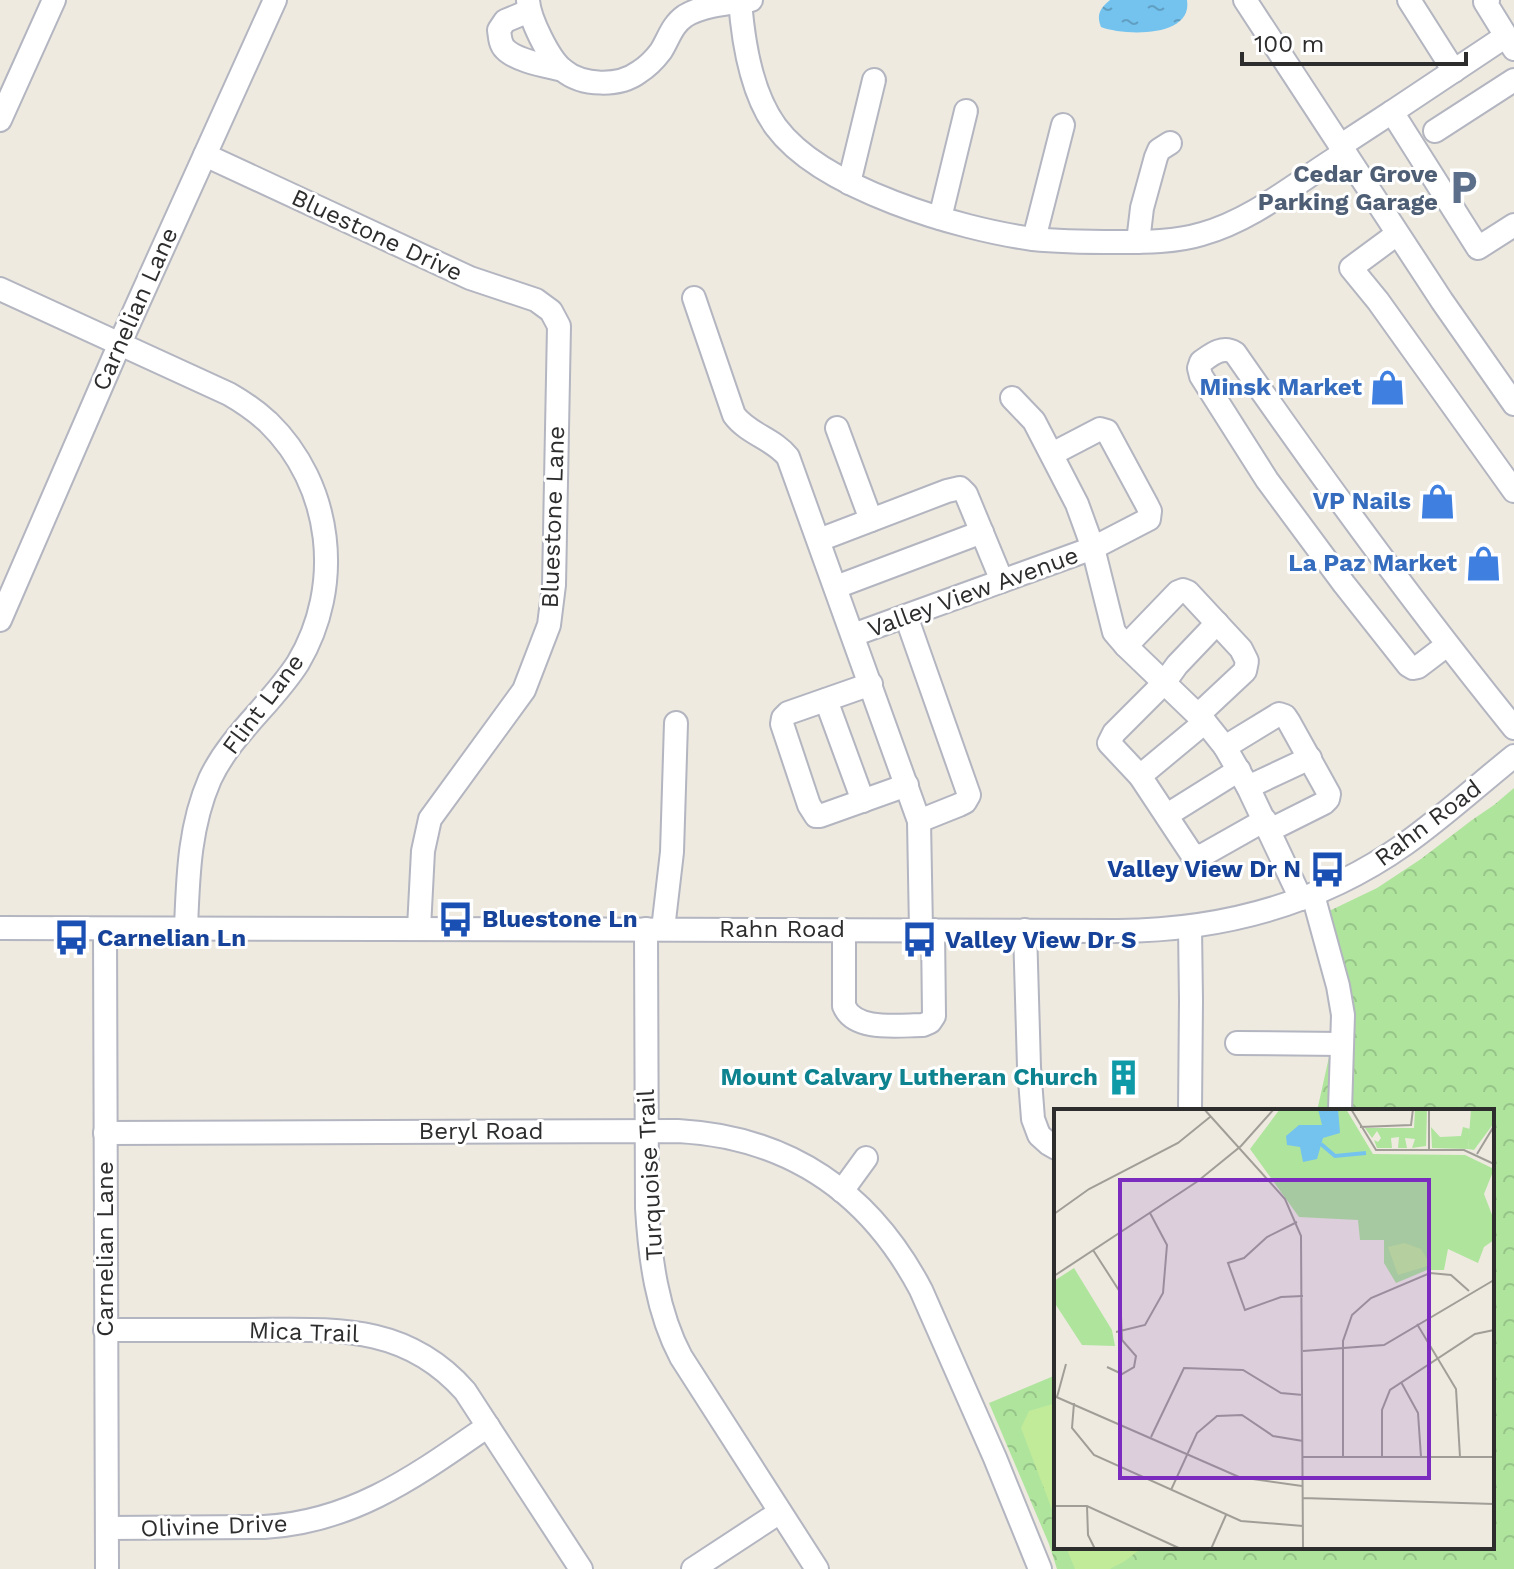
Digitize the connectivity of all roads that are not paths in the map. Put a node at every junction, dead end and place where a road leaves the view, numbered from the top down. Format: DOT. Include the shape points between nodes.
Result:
graph roads {
  1 [pos="54,0"];
  2 [pos="275,0"];
  3 [pos="743,0"];
  4 [pos="1245,0"];
  5 [pos="1409,0"];
  6 [pos="1488,0"];
  7 [pos="528,6"];
  8 [pos="1510,43"];
  9 [pos="563,70"];
  10 [pos="1454,71"];
  11 [pos="874,80"];
  12 [pos="1514,80"];
  13 [pos="966,111"];
  14 [pos="1392,112"];
  15 [pos="0,120"];
  16 [pos="1063,125"];
  17 [pos="1435,131"];
  18 [pos="1170,143"];
  19 [pos="1342,150"];
  20 [pos="205,155"];
  21 [pos="849,183"];
  22 [pos="940,218"];
  23 [pos="1514,225"];
  24 [pos="1397,234"];
  25 [pos="1034,239"];
  26 [pos="1138,242"];
  27 [pos="0,289"];
  28 [pos="694,298"];
  29 [pos="551,311"];
  30 [pos="120,343"];
  31 [pos="1512,396"];
  32 [pos="1012,398"];
  33 [pos="837,428"];
  34 [pos="1052,454"];
  35 [pos="1514,491"];
  36 [pos="871,520"];
  37 [pos="982,532"];
  38 [pos="819,540"];
  39 [pos="1093,548"];
  40 [pos="1002,581"];
  41 [pos="836,587"];
  42 [pos="906,616"];
  43 [pos="0,620"];
  44 [pos="1217,623"];
  45 [pos="853,635"];
  46 [pos="1447,645"];
  47 [pos="1126,646"];
  48 [pos="1164,683"];
  49 [pos="871,684"];
  50 [pos="826,700"];
  51 [pos="1201,718"];
  52 [pos="676,723"];
  53 [pos="1514,728"];
  54 [pos="1225,747"];
  55 [pos="1514,756"];
  56 [pos="1310,758"];
  57 [pos="1140,776"];
  58 [pos="1244,779"];
  59 [pos="907,785"];
  60 [pos="863,801"];
  61 [pos="1167,815"];
  62 [pos="919,821"];
  63 [pos="1267,825"];
  64 [pos="1307,897"];
  65 [pos="1190,927"];
  66 [pos="0,928"];
  67 [pos="186,928"];
  68 [pos="419,928"];
  69 [pos="105,929"];
  70 [pos="654,929"];
  71 [pos="844,930"];
  72 [pos="927,930"];
  73 [pos="1025,930"];
  74 [pos="1237,1043"];
  75 [pos="1342,1044"];
  76 [pos="1190,1109"];
  77 [pos="1340,1109"];
  78 [pos="646,1130"];
  79 [pos="105,1133"];
  80 [pos="1054,1147"];
  81 [pos="866,1158"];
  82 [pos="842,1191"];
  83 [pos="105,1330"];
  84 [pos="488,1426"];
  85 [pos="780,1512"];
  86 [pos="107,1528"];
  87 [pos="107,1569"];
  88 [pos="581,1569"];
  89 [pos="693,1569"];
  90 [pos="817,1569"];
  91 [pos="1040,1569"];
  1 -- 15 [label="street"];
  2 -- 20 [label="street, Carnelian Lane"];
  3 -- 9 [label="street" via="689,14 635,75 618,82 580,79"];
  3 -- 21 [label="street" via="754,80 776,127 812,161"];
  4 -- 19 [label="street"];
  5 -- 10 [label="street"];
  6 -- 8 [label="street"];
  7 -- 9 [label="street"];
  7 -- 9 [label="street" via="499,30 502,46 535,64"];
  8 -- 10 [label="street"];
  10 -- 14 [label="street"];
  11 -- 21 [label="street"];
  12 -- 17 [label="street"];
  13 -- 22 [label="street"];
  14 -- 19 [label="street"];
  14 -- 23 [label="street" via="1478,248"];
  16 -- 25 [label="street"];
  18 -- 26 [label="street" via="1156,157"];
  19 -- 24 [label="street"];
  19 -- 26 [label="street" via="1224,227 1182,239"];
  20 -- 29 [label="street, Bluestone Drive"];
  20 -- 30 [label="street, Carnelian Lane"];
  21 -- 22 [label="street"];
  22 -- 25 [label="street"];
  24 -- 31 [label="street"];
  24 -- 35 [label="street" via="1351,268"];
  25 -- 26 [label="street"];
  27 -- 30 [label="street, Flint Lane"];
  28 -- 38 [label="street" via="734,415 788,457"];
  29 -- 68 [label="street, Bluestone Lane" via="559,326 549,625 524,690 430,819"];
  30 -- 43 [label="street, Carnelian Lane"];
  30 -- 67 [label="street, Flint Lane" via="229,394 269,423 304,470 326,543 323,595 308,643 286,680 222,757 201,804 188,864"];
  32 -- 34 [label="street" via="1034,421"];
  33 -- 36 [label="street"];
  34 -- 39 [label="street"];
  34 -- 39 [label="street, Valley View Avenue" via="1104,429 1150,511 1149,519"];
  36 -- 37 [label="street" via="960,488"];
  36 -- 38 [label="street"];
  37 -- 40 [label="street"];
  37 -- 41 [label="street"];
  38 -- 41 [label="street"];
  39 -- 40 [label="street, Valley View Avenue"];
  39 -- 47 [label="street" via="1111,624"];
  40 -- 42 [label="street, Valley View Avenue"];
  41 -- 45 [label="street"];
  42 -- 45 [label="street, Valley View Avenue"];
  42 -- 62 [label="street" via="969,792 965,802"];
  44 -- 47 [label="street" via="1180,590"];
  44 -- 48 [label="street"];
  44 -- 51 [label="street" via="1244,653 1247,665"];
  45 -- 49 [label="street"];
  46 -- 46 [label="street" via="1235,353 1225,349 1201,362 1201,376 1267,480 1408,665 1418,667"];
  46 -- 53 [label="street"];
  47 -- 48 [label="street"];
  48 -- 51 [label="street"];
  48 -- 57 [label="street" via="1109,740"];
  49 -- 50 [label="street"];
  49 -- 59 [label="street"];
  50 -- 60 [label="street"];
  50 -- 60 [label="street" via="788,713 781,721 809,805 818,816"];
  51 -- 54 [label="street"];
  51 -- 57 [label="street"];
  52 -- 70 [label="street, Turquoise Trail" via="672,852"];
  54 -- 56 [label="street" via="1279,714"];
  54 -- 58 [label="street"];
  55 -- 64 [label="street, Rahn Road" via="1403,846"];
  56 -- 58 [label="street"];
  56 -- 63 [label="street" via="1328,799"];
  57 -- 61 [label="street"];
  58 -- 61 [label="street"];
  58 -- 63 [label="street"];
  59 -- 60 [label="street"];
  59 -- 62 [label="street"];
  61 -- 63 [label="street" via="1196,857"];
  62 -- 72 [label="street"];
  63 -- 64 [label="street"];
  64 -- 65 [label="street, Rahn Road"];
  64 -- 75 [label="street" via="1338,986"];
  65 -- 73 [label="street, Rahn Road"];
  65 -- 76 [label="street"];
  66 -- 69 [label="street, Rahn Road"];
  67 -- 68 [label="street, Rahn Road"];
  67 -- 69 [label="street, Rahn Road"];
  68 -- 70 [label="street, Rahn Road"];
  69 -- 79 [label="street, Carnelian Lane"];
  70 -- 71 [label="street, Rahn Road"];
  70 -- 78 [label="street, Turquoise Trail"];
  71 -- 72 [label="street, Rahn Road"];
  71 -- 72 [label="street" via="847,1013 866,1024 923,1025 934,1016"];
  72 -- 73 [label="street, Rahn Road"];
  73 -- 80 [label="street" via="1033,1119 1039,1135"];
  74 -- 75 [label="street"];
  75 -- 77 [label="street"];
  78 -- 79 [label="street, Beryl Road"];
  78 -- 82 [label="street, Beryl Road" via="743,1140 801,1163"];
  78 -- 85 [label="street, Turquoise Trail" via="650,1248 674,1343"];
  79 -- 83 [label="street, Carnelian Lane"];
  81 -- 82 [label="street"];
  82 -- 91 [label="street, Beryl Road" via="884,1232 915,1278"];
  83 -- 84 [label="street, Mica Trail" via="337,1330 377,1336 414,1350 445,1372"];
  83 -- 86 [label="street, Carnelian Lane"];
  84 -- 86 [label="street, Olivine Drive" via="389,1491 318,1519 264,1527"];
  84 -- 88 [label="street, Mica Trail"];
  85 -- 89 [label="street"];
  85 -- 90 [label="street, Turquoise Trail"];
  86 -- 87 [label="street, Carnelian Lane"];
}
